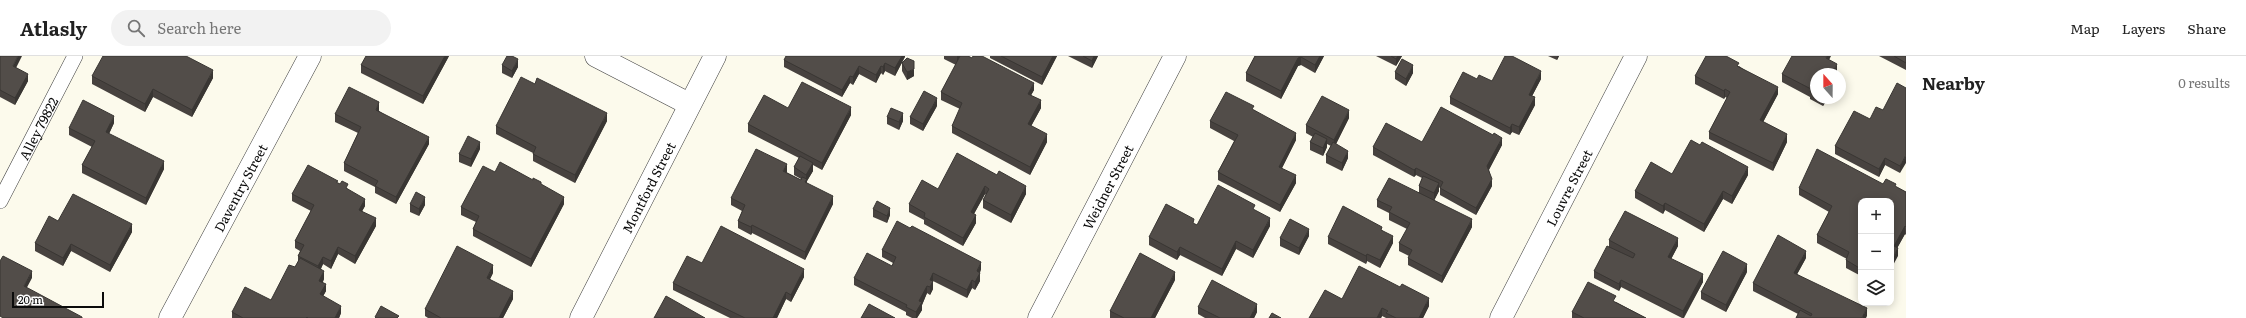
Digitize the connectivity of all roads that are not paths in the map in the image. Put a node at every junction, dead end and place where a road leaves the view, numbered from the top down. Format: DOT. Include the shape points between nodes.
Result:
graph roads {
  1 [pos="75,56"];
  2 [pos="310,56"];
  3 [pos="596,56"];
  4 [pos="716,56"];
  5 [pos="1175,56"];
  6 [pos="1636,56"];
  7 [pos="689,104"];
  8 [pos="0,200"];
  9 [pos="170,318"];
  10 [pos="581,318"];
  11 [pos="1039,318"];
  12 [pos="1501,318"];
  1 -- 8 [label="lane, Alley 79822"];
  2 -- 9 [label="street, Daventry Street"];
  3 -- 7 [label="street"];
  4 -- 7 [label="street, Montford Street"];
  5 -- 11 [label="street, Weidner Street"];
  6 -- 12 [label="street, Louvre Street"];
  7 -- 10 [label="street, Montford Street"];
}
